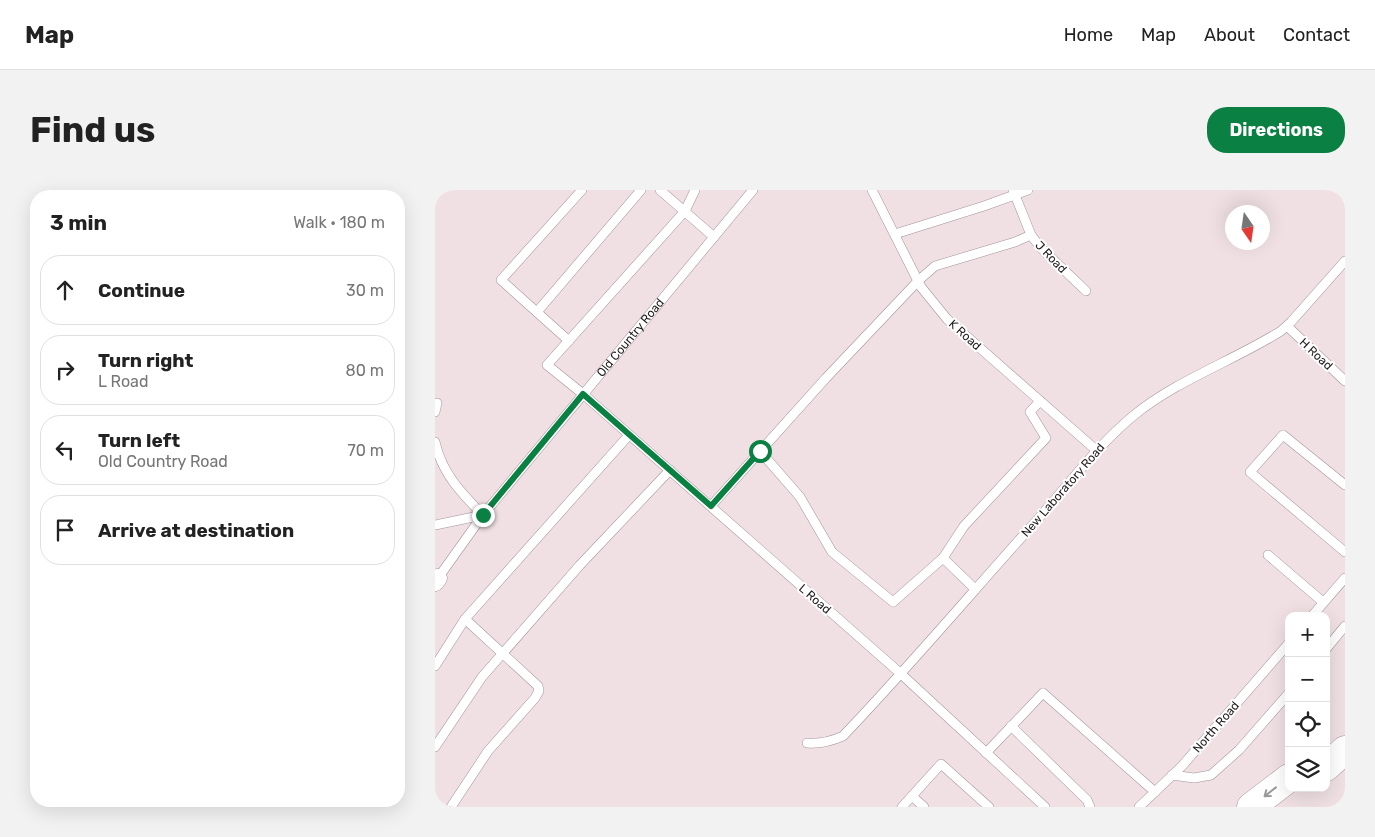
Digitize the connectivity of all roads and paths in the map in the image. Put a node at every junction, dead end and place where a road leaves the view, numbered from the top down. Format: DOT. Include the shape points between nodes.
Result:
graph roads {
  1 [pos="582,190"];
  2 [pos="641,190"];
  3 [pos="660,190"];
  4 [pos="695,190"];
  5 [pos="753,190"];
  6 [pos="872,190"];
  7 [pos="1028,190"];
  8 [pos="1013,192"];
  9 [pos="685,211"];
  10 [pos="895,234"];
  11 [pos="1031,235"];
  12 [pos="714,237"];
  13 [pos="1345,261"];
  14 [pos="919,282"];
  15 [pos="1086,291"];
  16 [pos="537,312"];
  17 [pos="1287,326"];
  18 [pos="569,341"];
  19 [pos="1345,381"];
  20 [pos="583,394"];
  21 [pos="1040,401"];
  22 [pos="437,403"];
  23 [pos="435,412"];
  24 [pos="629,434"];
  25 [pos="435,442"];
  26 [pos="1096,450"];
  27 [pos="760,451"];
  28 [pos="670,470"];
  29 [pos="1345,486"];
  30 [pos="711,506"];
  31 [pos="483,515"];
  32 [pos="435,525"];
  33 [pos="1345,552"];
  34 [pos="1268,555"];
  35 [pos="943,558"];
  36 [pos="1345,578"];
  37 [pos="436,580"];
  38 [pos="975,589"];
  39 [pos="1323,602"];
  40 [pos="1314,612"];
  41 [pos="465,619"];
  42 [pos="1345,626"];
  43 [pos="1330,644"];
  44 [pos="1285,647"];
  45 [pos="503,653"];
  46 [pos="435,666"];
  47 [pos="900,674"];
  48 [pos="1285,698"];
  49 [pos="1011,726"];
  50 [pos="1345,734"];
  51 [pos="807,744"];
  52 [pos="435,747"];
  53 [pos="1327,747"];
  54 [pos="1345,750"];
  55 [pos="986,753"];
  56 [pos="1330,763"];
  57 [pos="1172,775"];
  58 [pos="1285,781"];
  59 [pos="1155,792"];
  60 [pos="1298,792"];
  61 [pos="912,796"];
  62 [pos="451,807"];
  63 [pos="902,807"];
  64 [pos="924,807"];
  65 [pos="989,807"];
  66 [pos="1045,807"];
  67 [pos="1090,807"];
  68 [pos="1139,807"];
  69 [pos="1251,807"];
  70 [pos="1281,807"];
  1 -- 16 [label="lane" via="501,280"];
  2 -- 16 [label="lane"];
  3 -- 9 [label="lane"];
  4 -- 9 [label="lane"];
  5 -- 12 [label="lane, Old Country Road"];
  6 -- 10 [label="lane, K Road"];
  7 -- 8 [label="lane"];
  8 -- 10 [label="lane" via="985,206"];
  8 -- 11 [label="lane, J Road"];
  9 -- 12 [label="lane"];
  9 -- 18 [label="lane"];
  10 -- 14 [label="lane, K Road"];
  11 -- 14 [label="lane" via="935,266"];
  11 -- 15 [label="lane, J Road" via="1050,258"];
  12 -- 20 [label="lane, Old Country Road"];
  13 -- 17 [label="lane, New Laboratory Road"];
  14 -- 21 [label="lane, K Road" via="947,319"];
  14 -- 27 [label="lane"];
  16 -- 18 [label="lane"];
  17 -- 19 [label="lane, H Road"];
  17 -- 26 [label="lane, New Laboratory Road" via="1264,342 1151,403"];
  18 -- 20 [label="lane, L Road" via="547,365"];
  20 -- 24 [label="lane, L Road"];
  20 -- 31 [label="lane, Old Country Road"];
  21 -- 26 [label="lane, K Road"];
  21 -- 35 [label="lane" via="1030,412 1046,438 964,526"];
  22 -- 23 [label="lane"];
  24 -- 28 [label="lane, L Road"];
  24 -- 41 [label="lane"];
  25 -- 31 [label="lane" via="438,456 453,482"];
  26 -- 38 [label="lane, New Laboratory Road"];
  27 -- 30 [label="lane"];
  27 -- 35 [label="lane" via="800,497 833,552 893,602"];
  28 -- 30 [label="lane, L Road"];
  28 -- 45 [label="lane"];
  29 -- 33 [label="lane" via="1283,435 1250,472"];
  30 -- 47 [label="lane, L Road"];
  31 -- 32 [label="lane"];
  31 -- 37 [label="lane, Old Country Road"];
  34 -- 39 [label="lane"];
  35 -- 38 [label="lane"];
  36 -- 39 [label="lane"];
  38 -- 47 [label="lane, New Laboratory Road"];
  39 -- 40 [label="lane"];
  41 -- 45 [label="lane"];
  41 -- 46 [label="lane"];
  42 -- 43 [label="lane"];
  44 -- 57 [label="lane, North Road"];
  45 -- 52 [label="lane" via="482,676"];
  45 -- 62 [label="lane" via="538,686 539,691 488,751"];
  47 -- 51 [label="lane, New Laboratory Road" via="843,736 820,744"];
  47 -- 55 [label="lane, L Road"];
  48 -- 57 [label="lane" via="1239,750 1211,775 1194,778"];
  49 -- 55 [label="lane"];
  49 -- 59 [label="lane" via="1043,693"];
  49 -- 67 [label="lane" via="1087,800"];
  50 -- 53 [label="highway"];
  54 -- 56 [label="highway"];
  55 -- 66 [label="lane, L Road"];
  57 -- 59 [label="lane, North Road"];
  58 -- 69 [label="highway, one-way"];
  59 -- 68 [label="lane, North Road"];
  60 -- 70 [label="highway"];
  61 -- 63 [label="lane"];
  61 -- 64 [label="lane"];
  61 -- 65 [label="lane" via="941,764"];
}
